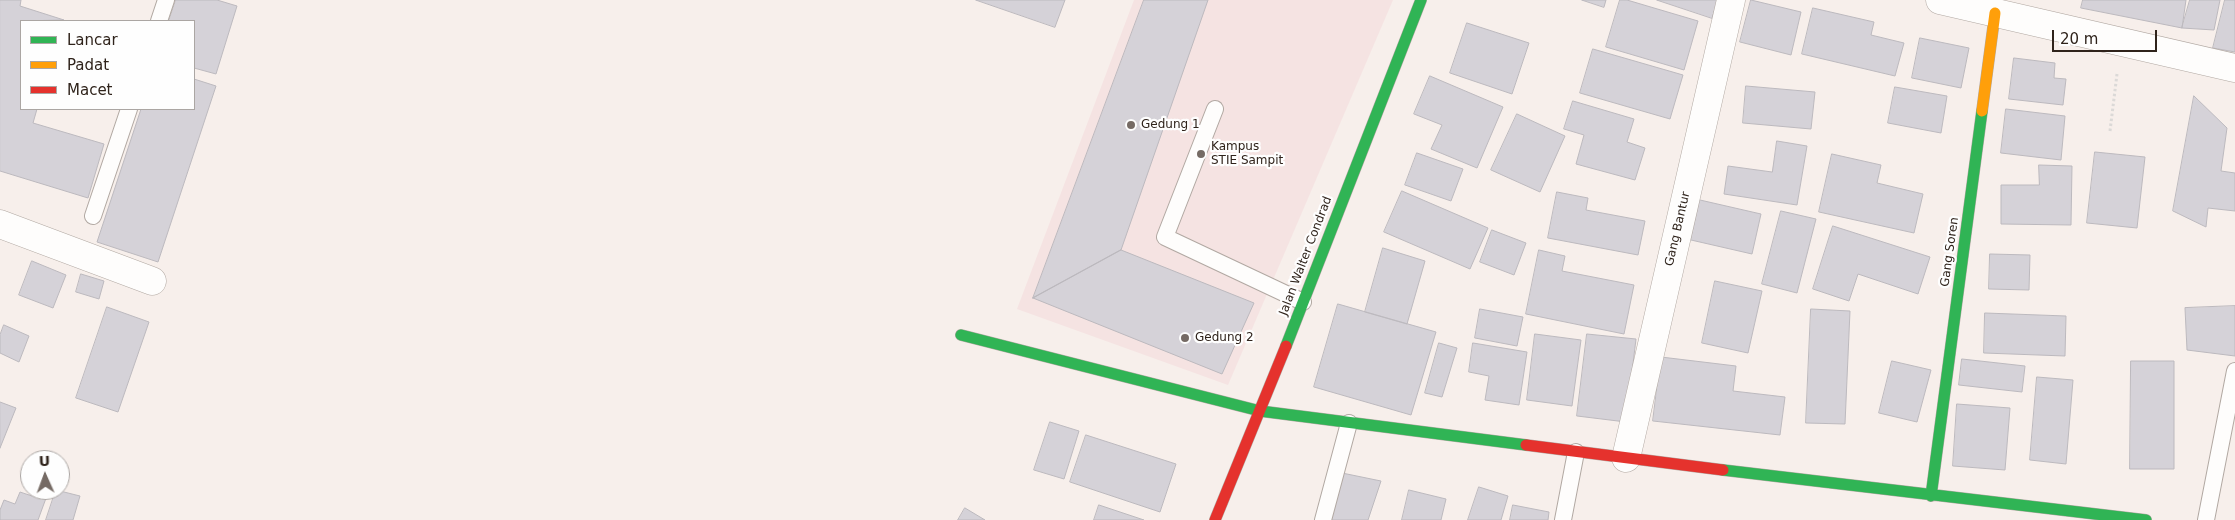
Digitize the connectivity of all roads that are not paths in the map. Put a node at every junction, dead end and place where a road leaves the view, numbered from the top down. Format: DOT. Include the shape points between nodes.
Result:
graph roads {
  1 [pos="166,0"];
  2 [pos="1421,0"];
  3 [pos="1731,0"];
  4 [pos="1940,0"];
  5 [pos="1995,13"];
  6 [pos="159,20"];
  7 [pos="2235,68"];
  8 [pos="1215,109"];
  9 [pos="129,110"];
  10 [pos="93,216"];
  11 [pos="0,224"];
  12 [pos="152,281"];
  13 [pos="1302,302"];
  14 [pos="961,335"];
  15 [pos="2235,371"];
  16 [pos="1260,411"];
  17 [pos="1349,422"];
  18 [pos="1576,452"];
  19 [pos="1626,458"];
  20 [pos="1931,496"];
  21 [pos="2088,517"];
  22 [pos="1214,520"];
  23 [pos="1323,520"];
  24 [pos="1564,520"];
  25 [pos="2146,520"];
  26 [pos="2206,520"];
  1 -- 6 [label="lane"];
  2 -- 13 [label="street, Jalan Walter Condrad"];
  3 -- 19 [label="street, Gang Bantur"];
  4 -- 5 [label="street"];
  5 -- 7 [label="street"];
  5 -- 20 [label="street, Gang Soren"];
  8 -- 13 [label="lane" via="1165,237"];
  9 -- 10 [label="lane"];
  11 -- 12 [label="street"];
  13 -- 16 [label="street, Jalan Walter Condrad"];
  14 -- 16 [label="street"];
  15 -- 26 [label="lane"];
  16 -- 17 [label="street"];
  16 -- 22 [label="street, Jalan Walter Condrad"];
  17 -- 18 [label="street"];
  17 -- 23 [label="lane"];
  18 -- 19 [label="street"];
  18 -- 24 [label="lane"];
  19 -- 20 [label="street"];
  20 -- 21 [label="street"];
  21 -- 25 [label="street"];
}
